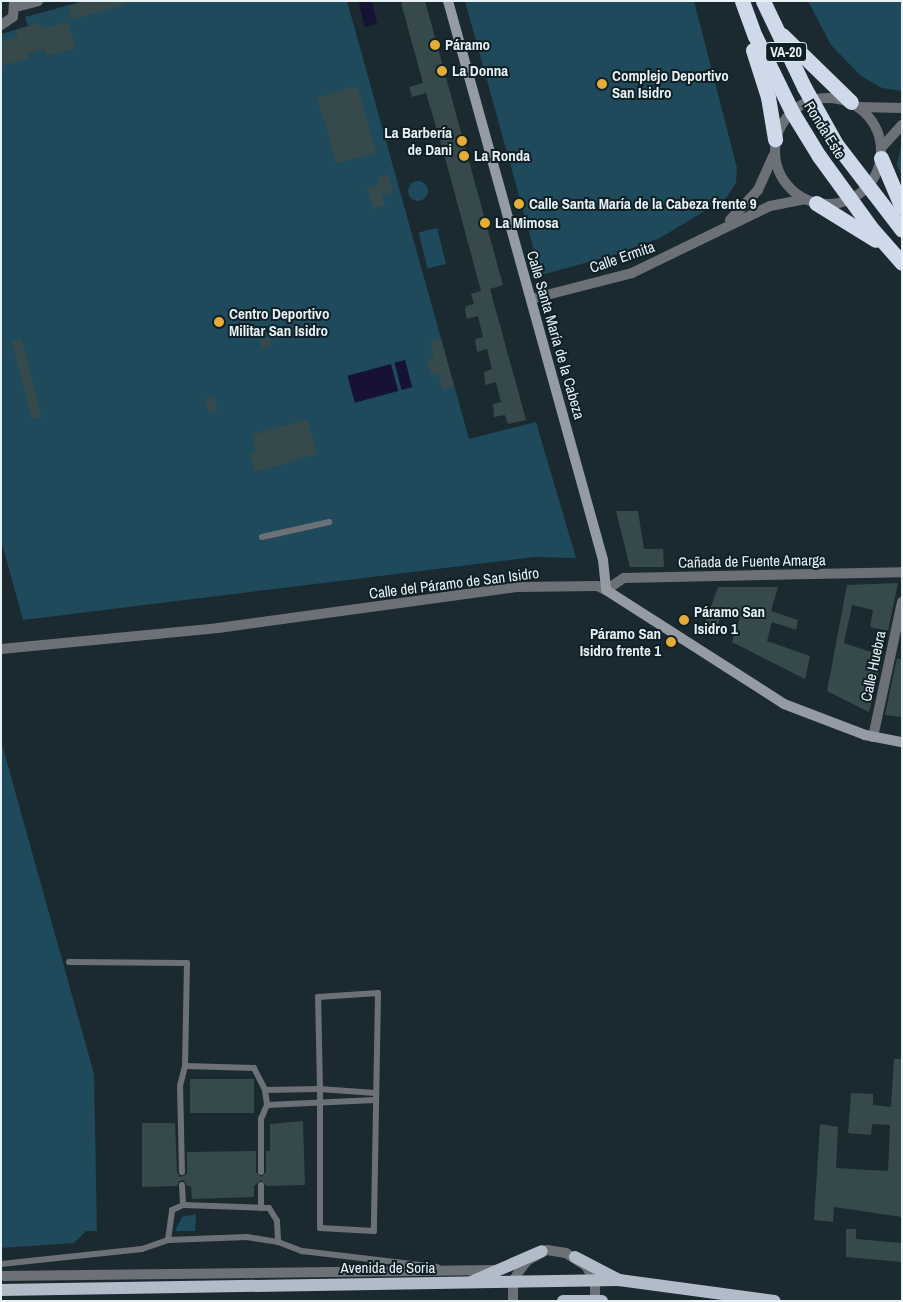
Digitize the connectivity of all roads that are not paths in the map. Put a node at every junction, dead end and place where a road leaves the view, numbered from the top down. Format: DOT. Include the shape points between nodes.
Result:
graph roads {
  1 [pos="38,1"];
  2 [pos="448,1"];
  3 [pos="742,1"];
  4 [pos="763,1"];
  5 [pos="15,4"];
  6 [pos="770,22"];
  7 [pos="1,25"];
  8 [pos="755,36"];
  9 [pos="811,101"];
  10 [pos="855,104"];
  11 [pos="902,108"];
  12 [pos="792,112"];
  13 [pos="902,124"];
  14 [pos="775,139"];
  15 [pos="882,153"];
  16 [pos="772,156"];
  17 [pos="867,187"];
  18 [pos="850,200"];
  19 [pos="810,201"];
  20 [pos="902,208"];
  21 [pos="902,230"];
  22 [pos="718,231"];
  23 [pos="886,246"];
  24 [pos="902,263"];
  25 [pos="531,299"];
  26 [pos="330,522"];
  27 [pos="262,537"];
  28 [pos="902,572"];
  29 [pos="606,590"];
  30 [pos="902,602"];
  31 [pos="1,649"];
  32 [pos="874,736"];
  33 [pos="902,742"];
  34 [pos="69,962"];
  35 [pos="185,1066"];
  36 [pos="320,1089"];
  37 [pos="264,1090"];
  38 [pos="375,1097"];
  39 [pos="320,1102"];
  40 [pos="266,1105"];
  41 [pos="182,1172"];
  42 [pos="261,1172"];
  43 [pos="182,1185"];
  44 [pos="261,1185"];
  45 [pos="183,1205"];
  46 [pos="261,1208"];
  47 [pos="168,1240"];
  48 [pos="278,1242"];
  49 [pos="542,1251"];
  50 [pos="575,1257"];
  51 [pos="1,1264"];
  52 [pos="448,1269"];
  53 [pos="497,1270"];
  54 [pos="1,1276"];
  55 [pos="619,1280"];
  56 [pos="513,1282"];
  57 [pos="595,1282"];
  58 [pos="468,1284"];
  59 [pos="1,1290"];
  60 [pos="598,1300"];
  61 [pos="513,1301"];
  62 [pos="563,1301"];
  63 [pos="774,1301"];
  1 -- 5 [label="street"];
  2 -- 25 [label="street, Calle Santa María de la Cabeza"];
  3 -- 8 [label="highway, Ronda Este / VA-20"];
  4 -- 6 [label="highway, Ronda Este / VA-20"];
  5 -- 7 [label="street" via="14,17"];
  6 -- 9 [label="highway, Ronda Este / VA-20"];
  6 -- 10 [label="highway"];
  8 -- 12 [label="highway, Ronda Este / VA-20"];
  8 -- 14 [label="highway" via="753,51 768,97"];
  9 -- 10 [label="street" via="838,99"];
  9 -- 12 [label="street"];
  9 -- 17 [label="highway, Ronda Este / VA-20"];
  10 -- 11 [label="street"];
  10 -- 15 [label="street" via="870,118"];
  12 -- 14 [label="street"];
  12 -- 18 [label="highway, Ronda Este / VA-20"];
  13 -- 15 [label="street"];
  14 -- 16 [label="street, Calle Ermita"];
  15 -- 17 [label="street"];
  15 -- 20 [label="highway"];
  16 -- 19 [label="street" via="785,183"];
  16 -- 22 [label="street, Calle Ermita" via="750,202"];
  17 -- 18 [label="street"];
  17 -- 21 [label="highway, Ronda Este / VA-20"];
  18 -- 19 [label="street, Calle Ermita" via="833,204"];
  18 -- 23 [label="highway, Ronda Este / VA-20"];
  19 -- 22 [label="street, Calle Ermita" via="770,206"];
  19 -- 23 [label="highway"];
  22 -- 25 [label="street, Calle Ermita" via="632,273"];
  23 -- 24 [label="highway, Ronda Este / VA-20"];
  25 -- 29 [label="street, Calle Santa María de la Cabeza" via="603,560"];
  26 -- 27 [label="lane"];
  28 -- 29 [label="street, Cañada de Fuente Amarga" via="624,578"];
  29 -- 31 [label="street, Calle del Páramo de San Isidro" via="597,586 518,587 218,628"];
  29 -- 32 [label="street, Calle del Páramo de San Isidro" via="784,704 823,721"];
  30 -- 32 [label="street, Calle Huebra"];
  32 -- 33 [label="street, Calle del Páramo de San Isidro"];
  34 -- 35 [label="lane" via="187,962"];
  35 -- 37 [label="lane" via="254,1068"];
  35 -- 41 [label="lane" via="180,1086"];
  36 -- 37 [label="lane"];
  36 -- 38 [label="lane"];
  36 -- 38 [label="lane" via="318,996 378,993"];
  36 -- 39 [label="lane"];
  37 -- 40 [label="lane"];
  38 -- 39 [label="lane"];
  38 -- 39 [label="lane" via="374,1231 320,1228"];
  39 -- 40 [label="lane"];
  40 -- 42 [label="lane" via="261,1119"];
  43 -- 45 [label="lane"];
  44 -- 46 [label="lane"];
  45 -- 46 [label="lane"];
  45 -- 47 [label="lane" via="172,1210"];
  46 -- 48 [label="lane" via="269,1208 274,1215"];
  47 -- 48 [label="lane" via="247,1237"];
  47 -- 51 [label="lane" via="142,1248"];
  48 -- 52 [label="lane" via="302,1251"];
  49 -- 50 [label="street"];
  49 -- 53 [label="main road"];
  49 -- 56 [label="street" via="528,1260"];
  50 -- 55 [label="main road"];
  50 -- 57 [label="street" via="586,1266"];
  52 -- 53 [label="street, Avenida de Soria"];
  52 -- 54 [label="street, Avenida de Soria"];
  53 -- 58 [label="main road"];
  55 -- 57 [label="main road, Avenida de Soria"];
  55 -- 63 [label="main road, Avenida de Soria"];
  56 -- 57 [label="main road, Avenida de Soria"];
  56 -- 58 [label="main road, Avenida de Soria"];
  56 -- 61 [label="street"];
  57 -- 60 [label="street"];
  58 -- 59 [label="main road, Avenida de Soria"];
  60 -- 62 [label="main road"];
}
